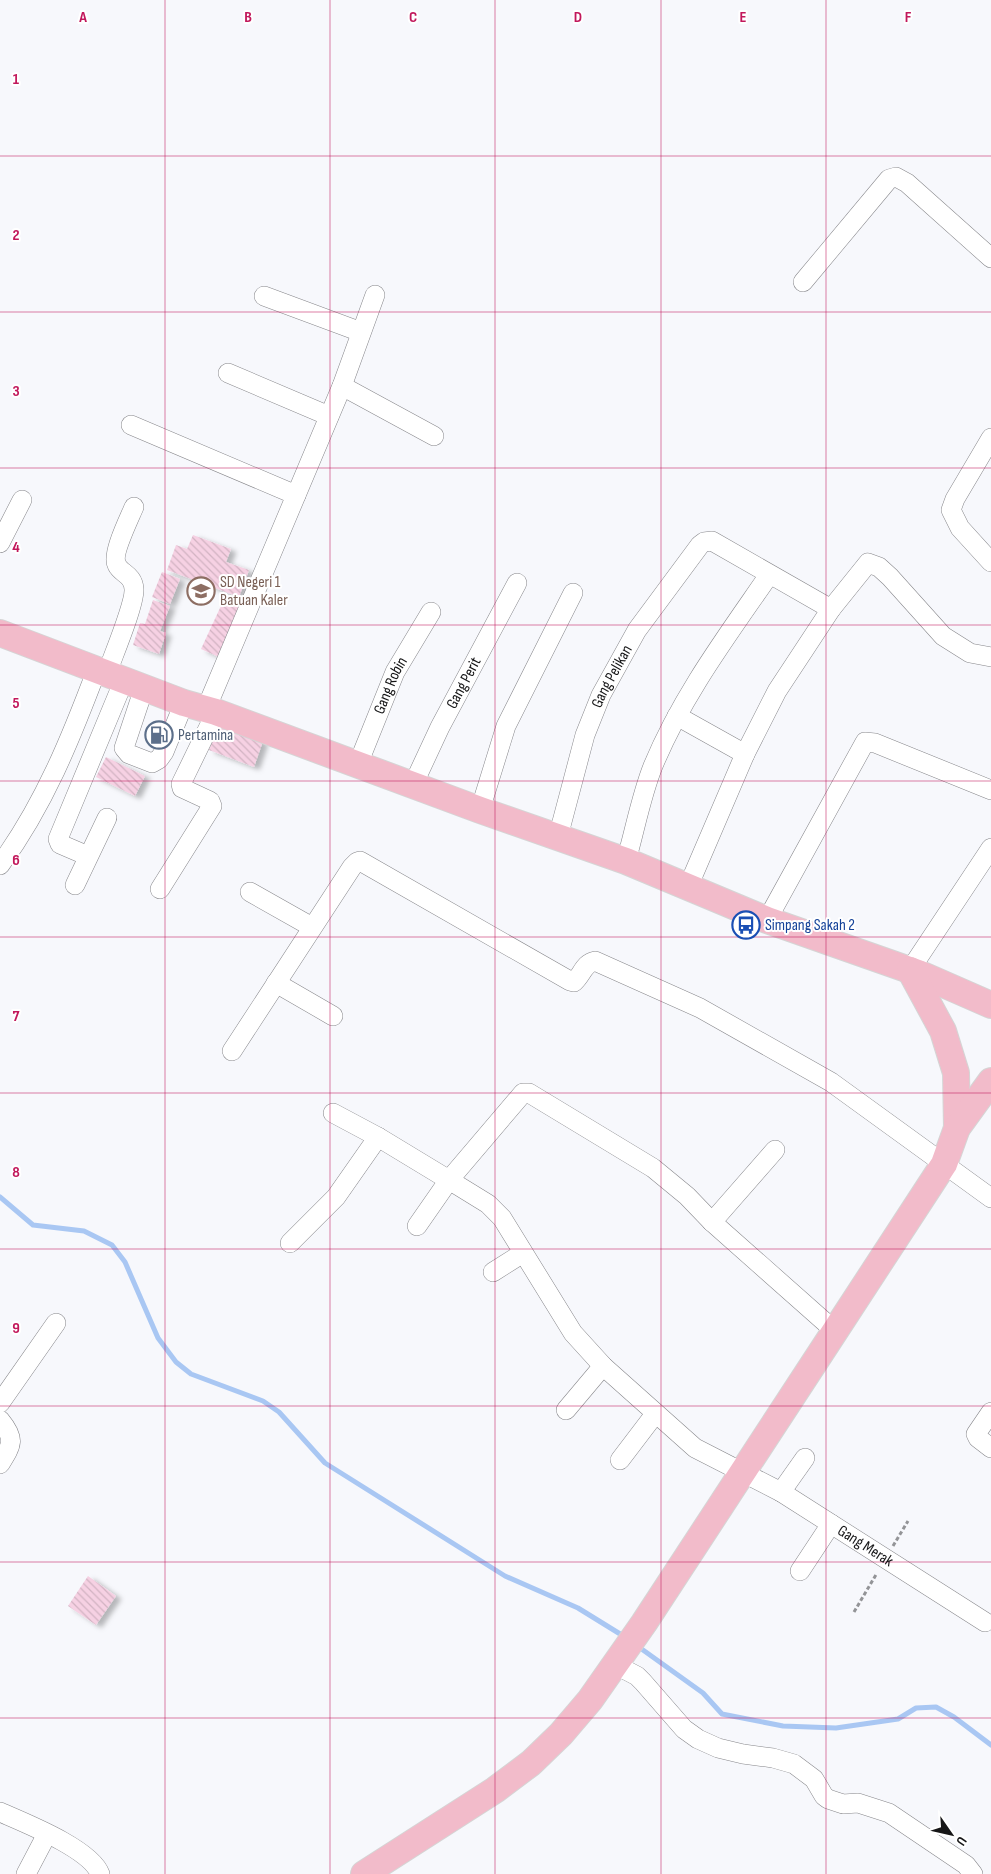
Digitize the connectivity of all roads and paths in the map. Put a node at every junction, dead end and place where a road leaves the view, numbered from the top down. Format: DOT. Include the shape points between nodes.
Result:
graph roads {
  1 [pos="991,258"];
  2 [pos="803,282"];
  3 [pos="264,296"];
  4 [pos="374,296"];
  5 [pos="361,332"];
  6 [pos="228,373"];
  7 [pos="342,386"];
  8 [pos="329,416"];
  9 [pos="131,425"];
  10 [pos="434,436"];
  11 [pos="991,438"];
  12 [pos="296,495"];
  13 [pos="22,500"];
  14 [pos="134,507"];
  15 [pos="0,543"];
  16 [pos="991,562"];
  17 [pos="769,574"];
  18 [pos="517,583"];
  19 [pos="573,593"];
  20 [pos="831,609"];
  21 [pos="431,612"];
  22 [pos="0,633"];
  23 [pos="991,657"];
  24 [pos="118,678"];
  25 [pos="202,708"];
  26 [pos="676,716"];
  27 [pos="745,754"];
  28 [pos="358,764"];
  29 [pos="413,785"];
  30 [pos="991,790"];
  31 [pos="480,810"];
  32 [pos="107,818"];
  33 [pos="558,837"];
  34 [pos="991,848"];
  35 [pos="88,856"];
  36 [pos="626,861"];
  37 [pos="0,865"];
  38 [pos="75,885"];
  39 [pos="688,887"];
  40 [pos="160,889"];
  41 [pos="250,892"];
  42 [pos="767,920"];
  43 [pos="312,926"];
  44 [pos="910,970"];
  45 [pos="276,983"];
  46 [pos="991,1005"];
  47 [pos="333,1016"];
  48 [pos="232,1052"];
  49 [pos="987,1095"];
  50 [pos="333,1113"];
  51 [pos="957,1128"];
  52 [pos="378,1137"];
  53 [pos="775,1150"];
  54 [pos="944,1164"];
  55 [pos="448,1180"];
  56 [pos="991,1198"];
  57 [pos="712,1222"];
  58 [pos="417,1226"];
  59 [pos="290,1243"];
  60 [pos="523,1253"];
  61 [pos="493,1272"];
  62 [pos="56,1323"];
  63 [pos="835,1331"];
  64 [pos="603,1366"];
  65 [pos="0,1403"];
  66 [pos="566,1410"];
  67 [pos="991,1412"];
  68 [pos="655,1414"];
  69 [pos="0,1420"];
  70 [pos="991,1448"];
  71 [pos="805,1458"];
  72 [pos="620,1460"];
  73 [pos="0,1464"];
  74 [pos="744,1472"];
  75 [pos="781,1492"];
  76 [pos="831,1524"];
  77 [pos="800,1571"];
  78 [pos="985,1622"];
  79 [pos="617,1663"];
  80 [pos="0,1812"];
  81 [pos="47,1834"];
  82 [pos="26,1874"];
  83 [pos="100,1874"];
  84 [pos="364,1874"];
  85 [pos="973,1874"];
  1 -- 2 [label="street" via="907,183 896,177 889,179"];
  3 -- 5 [label="street"];
  4 -- 5 [label="street"];
  5 -- 7 [label="street"];
  6 -- 8 [label="street"];
  7 -- 8 [label="street"];
  7 -- 10 [label="street"];
  8 -- 12 [label="street"];
  9 -- 12 [label="street"];
  11 -- 16 [label="street" via="951,510 960,528"];
  12 -- 25 [label="street"];
  13 -- 15 [label="street"];
  14 -- 24 [label="street" via="115,557 117,566 131,579 134,590"];
  17 -- 20 [label="street"];
  17 -- 26 [label="street"];
  17 -- 33 [label="street, Gang Pelikan" via="712,542 704,542 695,550 637,630 601,695 585,735"];
  18 -- 29 [label="street, Gang Perit" via="440,727"];
  19 -- 31 [label="street" via="506,726"];
  20 -- 23 [label="street" via="868,563 879,566 943,636 970,653"];
  20 -- 27 [label="street" via="777,691"];
  21 -- 28 [label="street, Gang Robin" via="395,672"];
  22 -- 24 [label="highway"];
  24 -- 25 [label="highway"];
  24 -- 25 [label="street" via="124,748 129,754 152,763 160,760"];
  24 -- 35 [label="street" via="58,839 60,844"];
  24 -- 37 [label="street" via="69,743 21,836"];
  25 -- 28 [label="highway"];
  25 -- 40 [label="street" via="180,784 210,801 212,806"];
  26 -- 27 [label="street"];
  26 -- 36 [label="street" via="653,767"];
  27 -- 39 [label="street"];
  28 -- 29 [label="highway"];
  29 -- 31 [label="highway"];
  30 -- 42 [label="street" via="875,743 865,742"];
  31 -- 33 [label="highway"];
  32 -- 35 [label="street"];
  33 -- 36 [label="highway"];
  34 -- 44 [label="street"];
  35 -- 38 [label="street"];
  36 -- 39 [label="highway"];
  39 -- 42 [label="highway"];
  41 -- 43 [label="street"];
  42 -- 44 [label="highway"];
  43 -- 45 [label="street"];
  43 -- 54 [label="street" via="356,862 363,862 570,981 574,982 588,963 595,960 700,1008 831,1082"];
  44 -- 46 [label="highway"];
  44 -- 51 [label="highway" via="943,1031 956,1073"];
  45 -- 47 [label="street"];
  45 -- 48 [label="street"];
  49 -- 51 [label="highway"];
  50 -- 52 [label="street, Gang Merak"];
  51 -- 54 [label="highway"];
  52 -- 55 [label="street, Gang Merak"];
  52 -- 59 [label="street" via="336,1197"];
  53 -- 57 [label="street"];
  54 -- 56 [label="street"];
  54 -- 63 [label="highway"];
  55 -- 57 [label="street" via="526,1092 653,1168"];
  55 -- 58 [label="street"];
  55 -- 60 [label="street, Gang Merak" via="488,1204 509,1228"];
  57 -- 63 [label="street"];
  60 -- 61 [label="street"];
  60 -- 64 [label="street, Gang Merak" via="573,1333"];
  62 -- 65 [label="street"];
  63 -- 74 [label="highway"];
  64 -- 66 [label="street"];
  64 -- 68 [label="street, Gang Merak"];
  67 -- 70 [label="street" via="976,1434"];
  68 -- 72 [label="street"];
  68 -- 74 [label="street, Gang Merak" via="695,1448"];
  69 -- 73 [label="street" via="9,1430 11,1443"];
  71 -- 75 [label="street"];
  74 -- 75 [label="street, Gang Merak"];
  74 -- 79 [label="highway"];
  75 -- 76 [label="street, Gang Merak"];
  76 -- 77 [label="street"];
  76 -- 78 [label="street, Gang Merak"];
  79 -- 84 [label="highway" via="562,1734 531,1763 495,1790"];
  79 -- 85 [label="street" via="637,1676 684,1729 698,1739 726,1750 794,1764 814,1779 828,1799 843,1804 858,1803 889,1813 966,1865"];
  80 -- 81 [label="street"];
  81 -- 82 [label="street"];
  81 -- 83 [label="street" via="82,1852 95,1863"];
}
